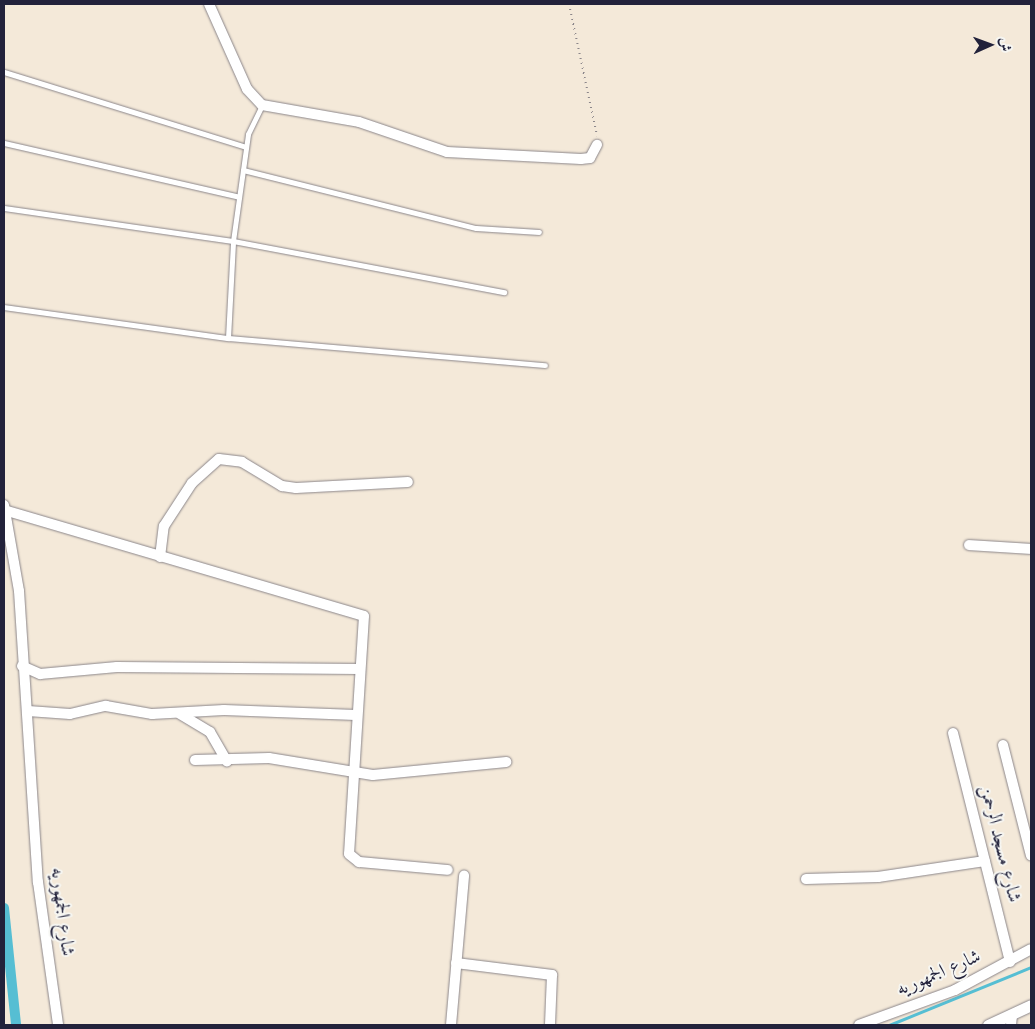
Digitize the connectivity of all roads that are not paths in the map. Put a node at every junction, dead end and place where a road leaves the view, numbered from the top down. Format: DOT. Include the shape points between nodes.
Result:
graph roads {
  1 [pos="209,4"];
  2 [pos="4,72"];
  3 [pos="262,105"];
  4 [pos="4,144"];
  5 [pos="598,145"];
  6 [pos="246,147"];
  7 [pos="243,170"];
  8 [pos="239,197"];
  9 [pos="4,208"];
  10 [pos="539,232"];
  11 [pos="234,241"];
  12 [pos="504,292"];
  13 [pos="4,307"];
  14 [pos="228,338"];
  15 [pos="545,365"];
  16 [pos="408,482"];
  17 [pos="4,505"];
  18 [pos="4,510"];
  19 [pos="969,545"];
  20 [pos="1031,549"];
  21 [pos="160,557"];
  22 [pos="22,666"];
  23 [pos="360,669"];
  24 [pos="28,711"];
  25 [pos="180,714"];
  26 [pos="356,715"];
  27 [pos="953,734"];
  28 [pos="1003,745"];
  29 [pos="195,760"];
  30 [pos="227,761"];
  31 [pos="506,762"];
  32 [pos="351,770"];
  33 [pos="1031,856"];
  34 [pos="985,861"];
  35 [pos="448,870"];
  36 [pos="464,876"];
  37 [pos="806,879"];
  38 [pos="1031,949"];
  39 [pos="1010,962"];
  40 [pos="456,963"];
  41 [pos="1031,1006"];
  42 [pos="1012,1020"];
  43 [pos="58,1025"];
  44 [pos="451,1025"];
  45 [pos="550,1025"];
  46 [pos="858,1025"];
  47 [pos="988,1025"];
  1 -- 3 [label="street" via="247,89"];
  2 -- 6 [label="lane"];
  3 -- 5 [label="street" via="359,122 447,152 581,159 590,158"];
  3 -- 6 [label="lane"];
  4 -- 8 [label="lane"];
  6 -- 7 [label="lane"];
  7 -- 8 [label="lane"];
  7 -- 10 [label="lane" via="476,228"];
  8 -- 11 [label="lane"];
  9 -- 11 [label="lane"];
  11 -- 12 [label="lane"];
  11 -- 14 [label="lane"];
  13 -- 14 [label="lane"];
  14 -- 15 [label="lane"];
  16 -- 21 [label="street" via="296,488 282,486 242,462 219,460 192,483 164,526"];
  17 -- 18 [label="street, شارع الجمهوريه"];
  18 -- 21 [label="street"];
  18 -- 22 [label="street, شارع الجمهوريه" via="19,591"];
  19 -- 20 [label="street"];
  21 -- 23 [label="street" via="361,614 366,620"];
  22 -- 23 [label="street" via="40,674 138,667"];
  22 -- 24 [label="street, شارع الجمهوريه"];
  23 -- 26 [label="street"];
  24 -- 25 [label="street" via="70,714 106,706"];
  24 -- 43 [label="street, شارع الجمهوريه" via="38,882"];
  25 -- 26 [label="street" via="233,710"];
  25 -- 30 [label="street" via="210,732"];
  26 -- 32 [label="street"];
  27 -- 34 [label="street, شارع مسجد الرحمن"];
  28 -- 33 [label="street"];
  29 -- 30 [label="street"];
  30 -- 32 [label="street" via="269,758"];
  31 -- 32 [label="street" via="424,773 373,775"];
  32 -- 35 [label="street" via="349,854 359,862"];
  34 -- 37 [label="street" via="887,876"];
  34 -- 39 [label="street, شارع مسجد الرحمن"];
  36 -- 40 [label="street"];
  38 -- 39 [label="street, شارع الجمهوريه"];
  39 -- 46 [label="street, شارع الجمهوريه" via="955,990"];
  40 -- 44 [label="street"];
  40 -- 45 [label="street" via="552,975"];
  41 -- 42 [label="street"];
  42 -- 47 [label="street"];
}
